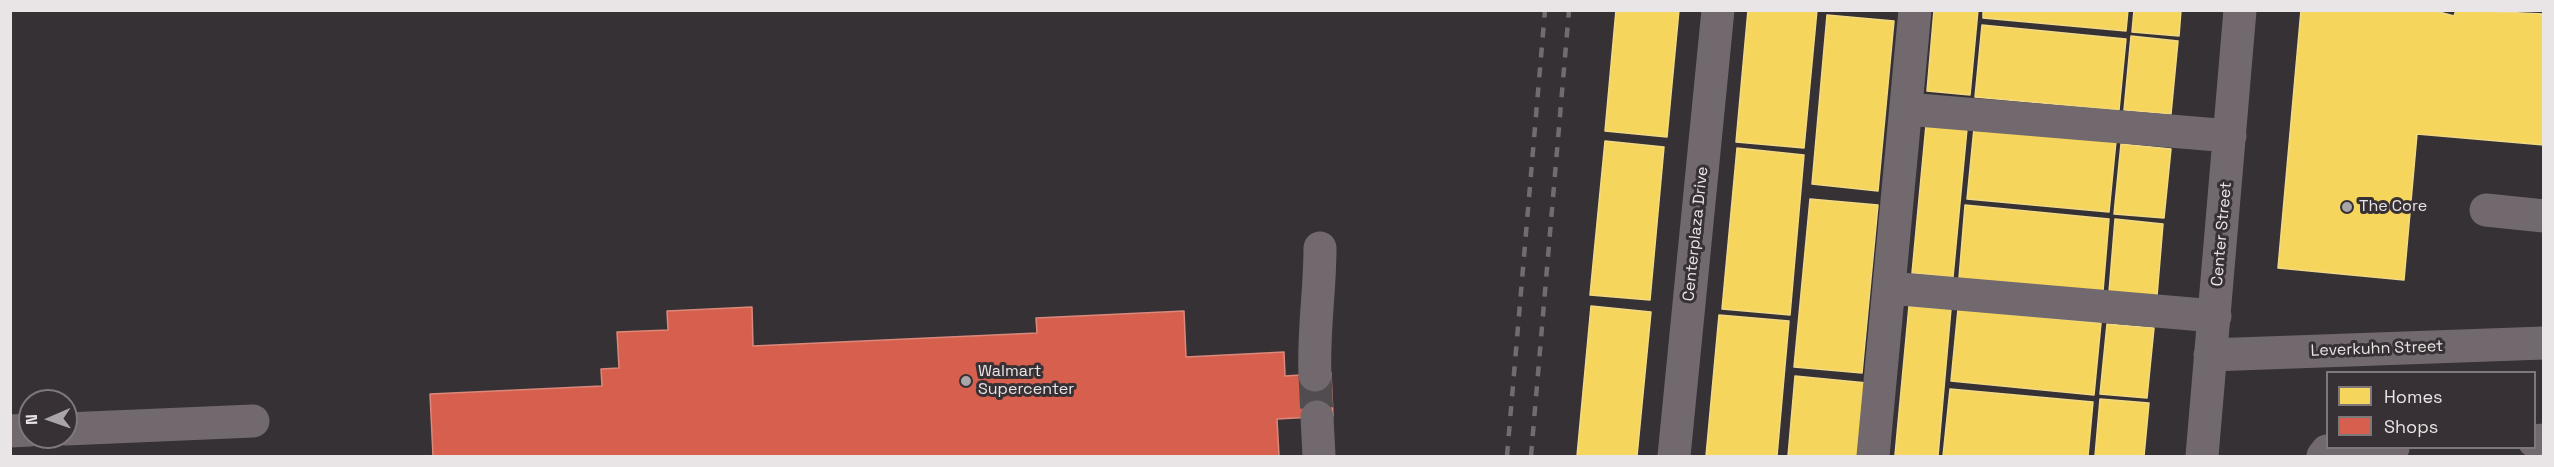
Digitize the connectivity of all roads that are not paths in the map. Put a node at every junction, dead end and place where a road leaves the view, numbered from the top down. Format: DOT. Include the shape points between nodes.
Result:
graph roads {
  1 [pos="1718,10"];
  2 [pos="1916,10"];
  3 [pos="2240,10"];
  4 [pos="1906,109"];
  5 [pos="2230,136"];
  6 [pos="2486,210"];
  7 [pos="2544,216"];
  8 [pos="1320,248"];
  9 [pos="1889,288"];
  10 [pos="2215,316"];
  11 [pos="2544,343"];
  12 [pos="2210,356"];
  13 [pos="2341,362"];
  14 [pos="1315,375"];
  15 [pos="1317,417"];
  16 [pos="253,422"];
  17 [pos="78,429"];
  18 [pos="2364,449"];
  19 [pos="2336,451"];
  20 [pos="1318,456"];
  21 [pos="1674,456"];
  22 [pos="1873,456"];
  23 [pos="2202,456"];
  1 -- 21 [label="street, Centerplaza Drive"];
  2 -- 4 [label="street"];
  3 -- 5 [label="street, Center Street"];
  4 -- 5 [label="street"];
  4 -- 9 [label="street"];
  5 -- 10 [label="street, Center Street"];
  6 -- 7 [label="street"];
  8 -- 14 [label="street" via="1320,293 1313,336"];
  9 -- 10 [label="street"];
  9 -- 22 [label="street"];
  10 -- 12 [label="street, Center Street"];
  11 -- 13 [label="street, Leverkuhn Street"];
  12 -- 13 [label="street, Leverkuhn Street"];
  12 -- 23 [label="street, Center Street"];
  15 -- 20 [label="street"];
  16 -- 17 [label="street"];
  18 -- 19 [label="street"];
}
